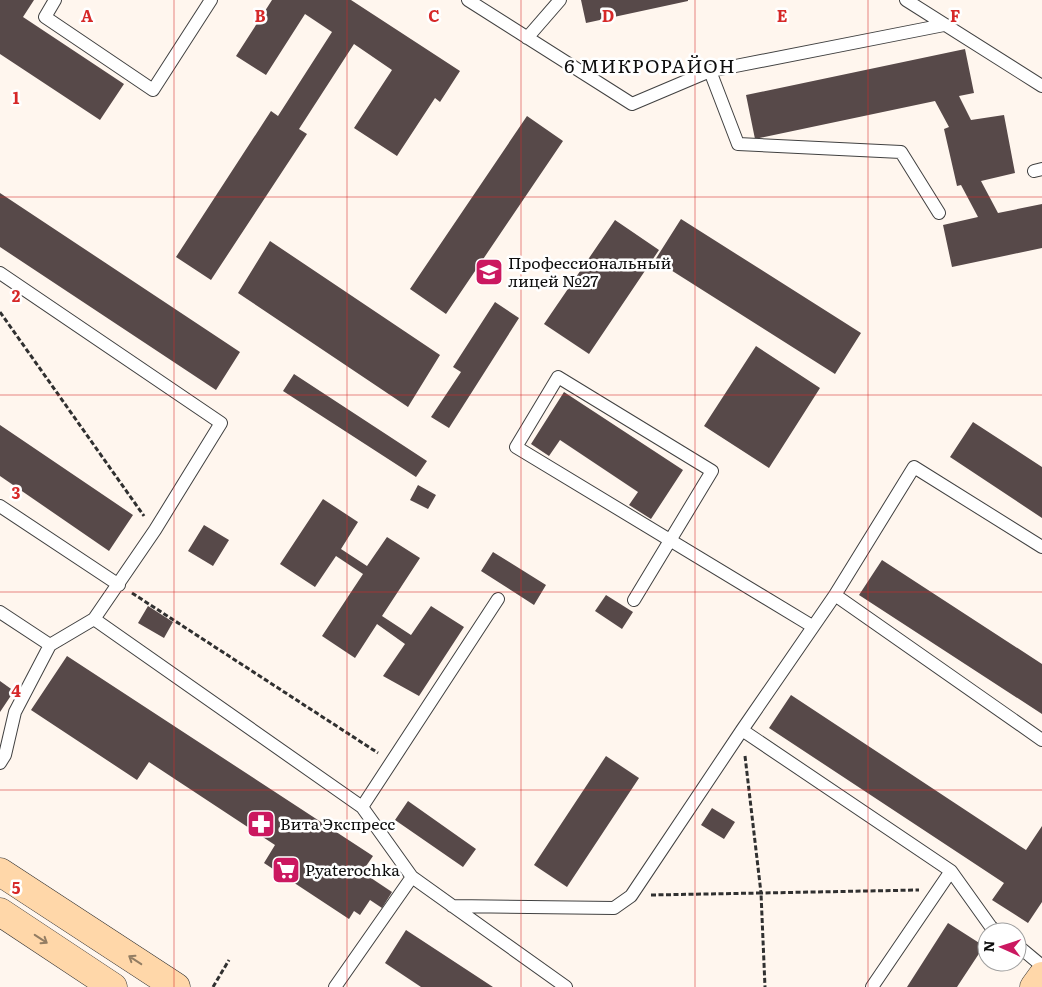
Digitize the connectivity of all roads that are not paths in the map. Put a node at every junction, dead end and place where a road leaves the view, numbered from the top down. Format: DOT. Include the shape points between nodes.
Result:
graph roads {
  1 [pos="56,0"];
  2 [pos="211,0"];
  3 [pos="468,0"];
  4 [pos="560,0"];
  5 [pos="906,0"];
  6 [pos="944,25"];
  7 [pos="527,38"];
  8 [pos="710,71"];
  9 [pos="1042,86"];
  10 [pos="939,214"];
  11 [pos="0,273"];
  12 [pos="0,506"];
  13 [pos="670,540"];
  14 [pos="1042,547"];
  15 [pos="119,585"];
  16 [pos="835,595"];
  17 [pos="498,599"];
  18 [pos="634,600"];
  19 [pos="0,612"];
  20 [pos="94,619"];
  21 [pos="812,626"];
  22 [pos="50,645"];
  23 [pos="742,730"];
  24 [pos="1042,740"];
  25 [pos="0,763"];
  26 [pos="362,807"];
  27 [pos="951,871"];
  28 [pos="0,872"];
  29 [pos="412,877"];
  30 [pos="452,906"];
  31 [pos="0,912"];
  32 [pos="987,922"];
  33 [pos="1027,953"];
  34 [pos="1042,966"];
  35 [pos="1042,976"];
  36 [pos="113,987"];
  37 [pos="176,987"];
  38 [pos="335,987"];
  39 [pos="566,987"];
  40 [pos="872,987"];
  41 [pos="1034,987"];
  1 -- 2 [label="lane" via="45,17 153,90"];
  3 -- 7 [label="lane"];
  4 -- 7 [label="lane"];
  5 -- 6 [label="lane"];
  6 -- 8 [label="lane"];
  6 -- 9 [label="lane"];
  7 -- 8 [label="lane" via="632,104"];
  8 -- 10 [label="lane" via="738,144 901,152"];
  11 -- 15 [label="lane" via="221,423"];
  12 -- 15 [label="lane"];
  13 -- 13 [label="lane" via="712,471 558,377 516,446"];
  13 -- 18 [label="lane"];
  13 -- 21 [label="lane"];
  14 -- 16 [label="lane" via="914,467"];
  15 -- 20 [label="lane"];
  16 -- 21 [label="lane"];
  16 -- 24 [label="lane"];
  17 -- 26 [label="lane"];
  19 -- 22 [label="lane"];
  20 -- 22 [label="lane"];
  20 -- 26 [label="lane"];
  21 -- 23 [label="lane"];
  22 -- 25 [label="lane" via="15,712 5,755"];
  23 -- 27 [label="lane"];
  23 -- 30 [label="lane" via="631,896 614,908"];
  26 -- 29 [label="lane"];
  27 -- 32 [label="lane"];
  27 -- 40 [label="lane"];
  37 -- 28 [label="main road, one-way"];
  29 -- 30 [label="lane"];
  29 -- 38 [label="lane"];
  30 -- 39 [label="lane"];
  31 -- 36 [label="main road, one-way"];
  33 -- 34 [label="lane"];
  35 -- 41 [label="main road"];
}
